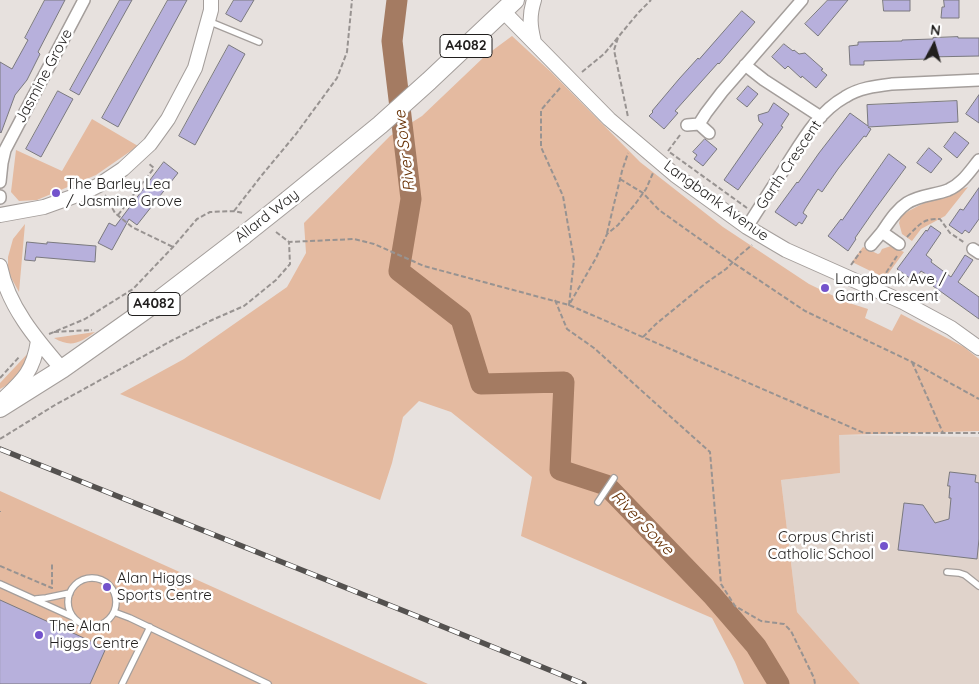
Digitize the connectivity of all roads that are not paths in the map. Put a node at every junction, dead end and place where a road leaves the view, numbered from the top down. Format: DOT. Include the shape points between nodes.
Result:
graph roads {
  1 [pos="84,0"];
  2 [pos="211,0"];
  3 [pos="534,0"];
  4 [pos="802,0"];
  5 [pos="509,5"];
  6 [pos="208,21"];
  7 [pos="259,42"];
  8 [pos="534,42"];
  9 [pos="745,65"];
  10 [pos="979,80"];
  11 [pos="820,117"];
  12 [pos="700,124"];
  13 [pos="687,125"];
  14 [pos="709,134"];
  15 [pos="979,160"];
  16 [pos="0,182"];
  17 [pos="0,215"];
  18 [pos="747,227"];
  19 [pos="882,232"];
  20 [pos="899,244"];
  21 [pos="871,245"];
  22 [pos="0,266"];
  23 [pos="38,340"];
  24 [pos="979,348"];
  25 [pos="62,369"];
  26 [pos="0,402"];
  27 [pos="0,408"];
  28 [pos="614,478"];
  29 [pos="598,502"];
  30 [pos="947,572"];
  31 [pos="0,584"];
  32 [pos="979,586"];
  33 [pos="70,593"];
  34 [pos="34,599"];
  35 [pos="114,612"];
  36 [pos="74,618"];
  37 [pos="150,627"];
  38 [pos="122,684"];
  39 [pos="268,684"];
  1 -- 16 [label="street, Jasmine Grove" via="5,150"];
  2 -- 6 [label="street"];
  3 -- 8 [label="street" via="530,12"];
  4 -- 9 [label="street"];
  5 -- 8 [label="street, Langbank Avenue"];
  5 -- 25 [label="main road, Allard Way / A4082, bridge" via="430,81 288,200"];
  6 -- 7 [label="lane"];
  6 -- 17 [label="street" via="195,68 168,119 150,144 123,169 83,193 44,208"];
  8 -- 18 [label="street, Langbank Avenue" via="609,119 675,175"];
  9 -- 11 [label="street"];
  9 -- 12 [label="street"];
  10 -- 11 [label="street, Garth Crescent" via="867,88 844,97"];
  11 -- 18 [label="street, Garth Crescent"];
  12 -- 13 [label="street"];
  12 -- 14 [label="street"];
  15 -- 19 [label="street" via="952,188 908,202 896,212"];
  18 -- 24 [label="street, Langbank Avenue" via="786,250 903,302 951,328"];
  19 -- 20 [label="street"];
  19 -- 21 [label="street"];
  22 -- 23 [label="street" via="20,314"];
  23 -- 25 [label="street"];
  23 -- 26 [label="street" via="29,371"];
  25 -- 27 [label="main road, Allard Way / A4082"];
  28 -- 29 [label="lane"];
  30 -- 32 [label="lane" via="965,575"];
  31 -- 34 [label="lane"];
  33 -- 34 [label="lane"];
  33 -- 35 [label="lane" via="84,579 102,580 116,596"];
  33 -- 36 [label="lane" via="68,606"];
  34 -- 36 [label="lane"];
  35 -- 36 [label="lane" via="107,621 94,626"];
  35 -- 37 [label="lane"];
  37 -- 38 [label="lane"];
  37 -- 39 [label="lane"];
}
